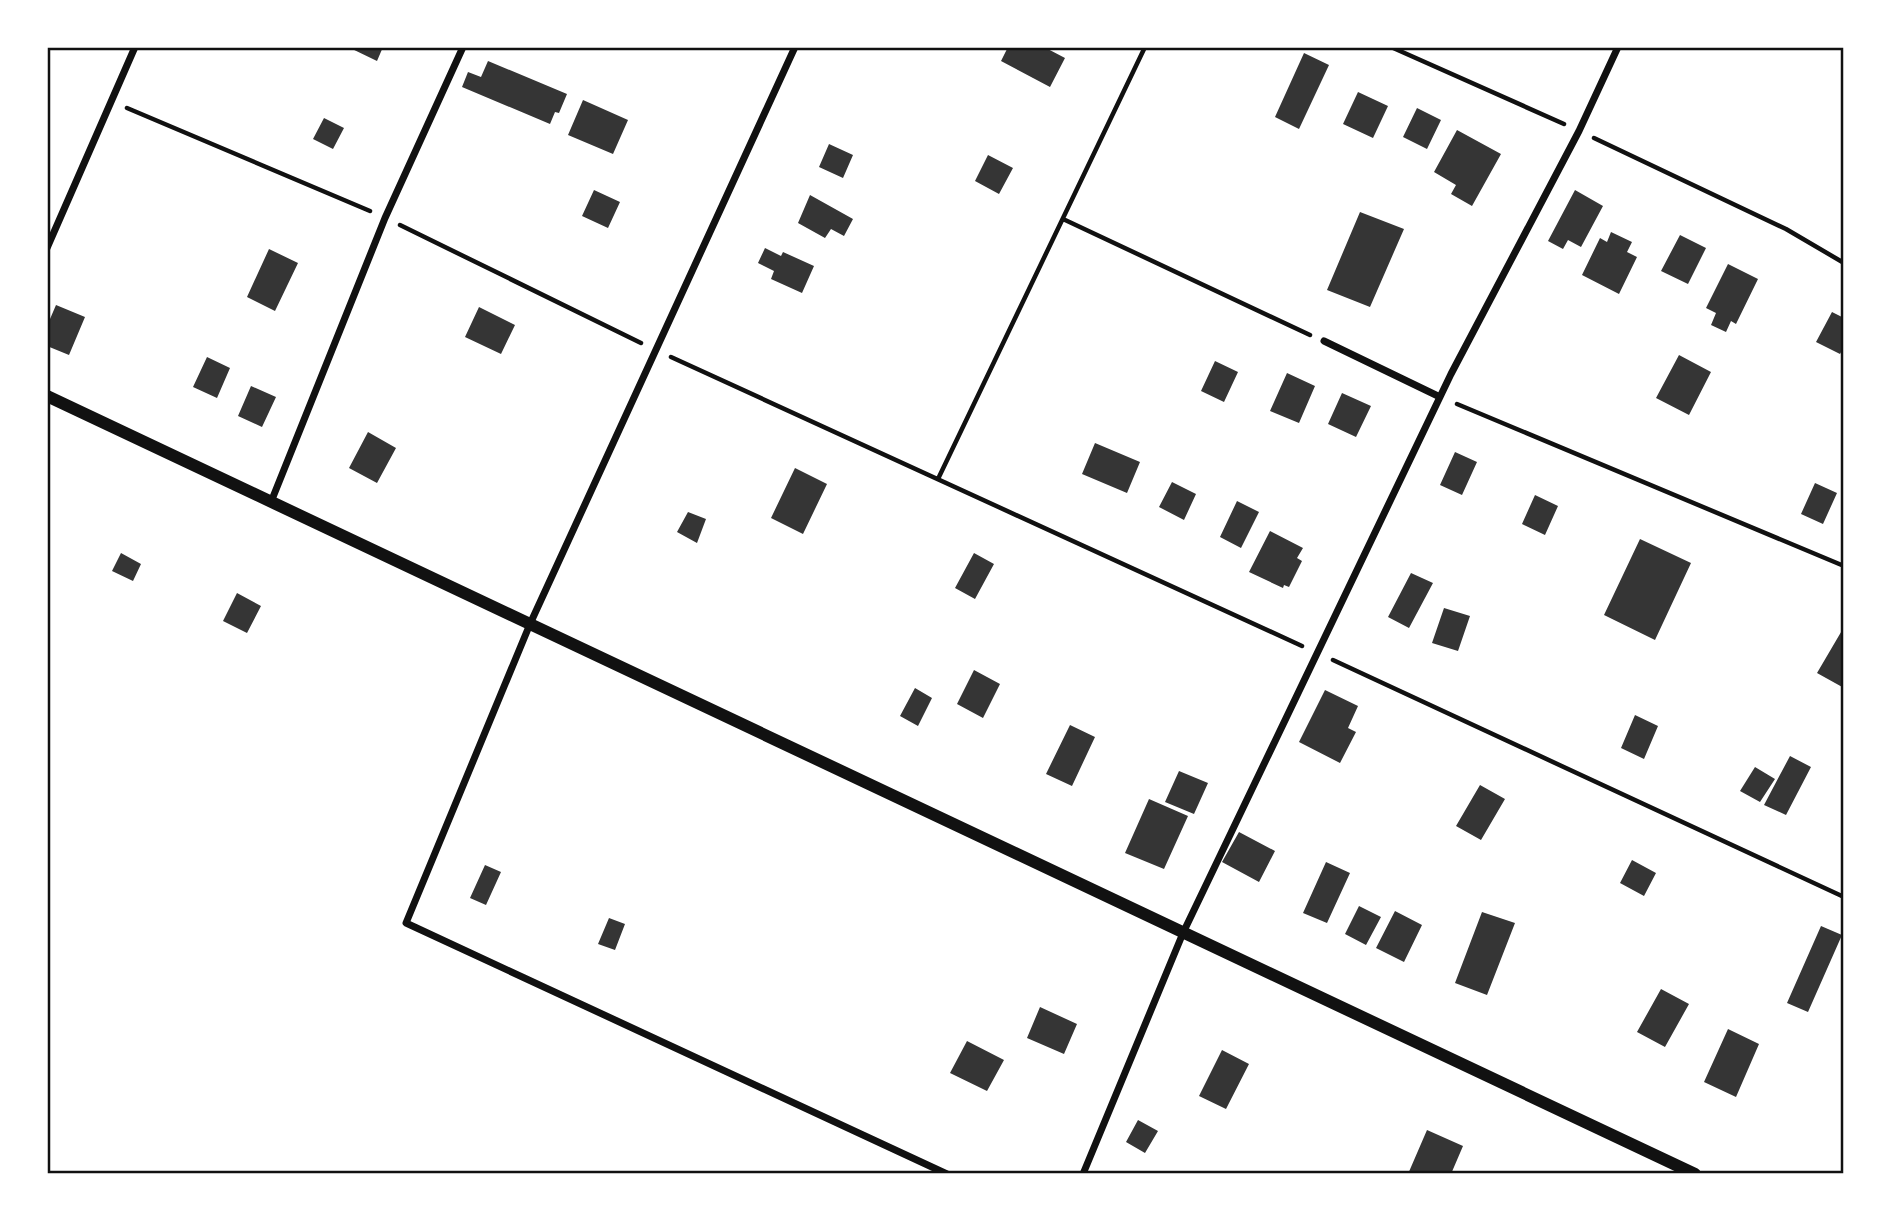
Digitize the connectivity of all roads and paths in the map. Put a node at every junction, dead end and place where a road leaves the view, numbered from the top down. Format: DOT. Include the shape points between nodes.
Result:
graph roads {
  1 [pos="135,47"];
  2 [pos="463,47"];
  3 [pos="795,47"];
  4 [pos="1145,47"];
  5 [pos="1391,47"];
  6 [pos="1618,47"];
  7 [pos="1578,131"];
  8 [pos="1063,219"];
  9 [pos="47,248"];
  10 [pos="1844,262"];
  11 [pos="1324,341"];
  12 [pos="656,350"];
  13 [pos="47,396"];
  14 [pos="1440,397"];
  15 [pos="938,479"];
  16 [pos="271,502"];
  17 [pos="1844,566"];
  18 [pos="530,624"];
  19 [pos="1318,653"];
  20 [pos="1844,886"];
  21 [pos="1842,896"];
  22 [pos="1183,933"];
  23 [pos="947,1174"];
  24 [pos="1083,1174"];
  25 [pos="1695,1174"];
  1 -- 9 [label="street"];
  2 -- 16 [label="street" via="385,218"];
  3 -- 12 [label="street"];
  4 -- 8 [label="path"];
  5 -- 7 [label="path"];
  6 -- 7 [label="street"];
  7 -- 10 [label="path" via="1786,229"];
  7 -- 14 [label="street"];
  8 -- 11 [label="path"];
  8 -- 15 [label="path"];
  11 -- 14 [label="street"];
  12 -- 15 [label="path"];
  12 -- 18 [label="street"];
  13 -- 16 [label="street"];
  14 -- 17 [label="path"];
  14 -- 19 [label="street"];
  15 -- 19 [label="path"];
  16 -- 18 [label="street"];
  18 -- 22 [label="street"];
  18 -- 23 [label="street" via="406,923"];
  19 -- 21 [label="path"];
  19 -- 22 [label="street"];
  20 -- 21 [label="path"];
  22 -- 24 [label="street"];
  22 -- 25 [label="street"];
}
